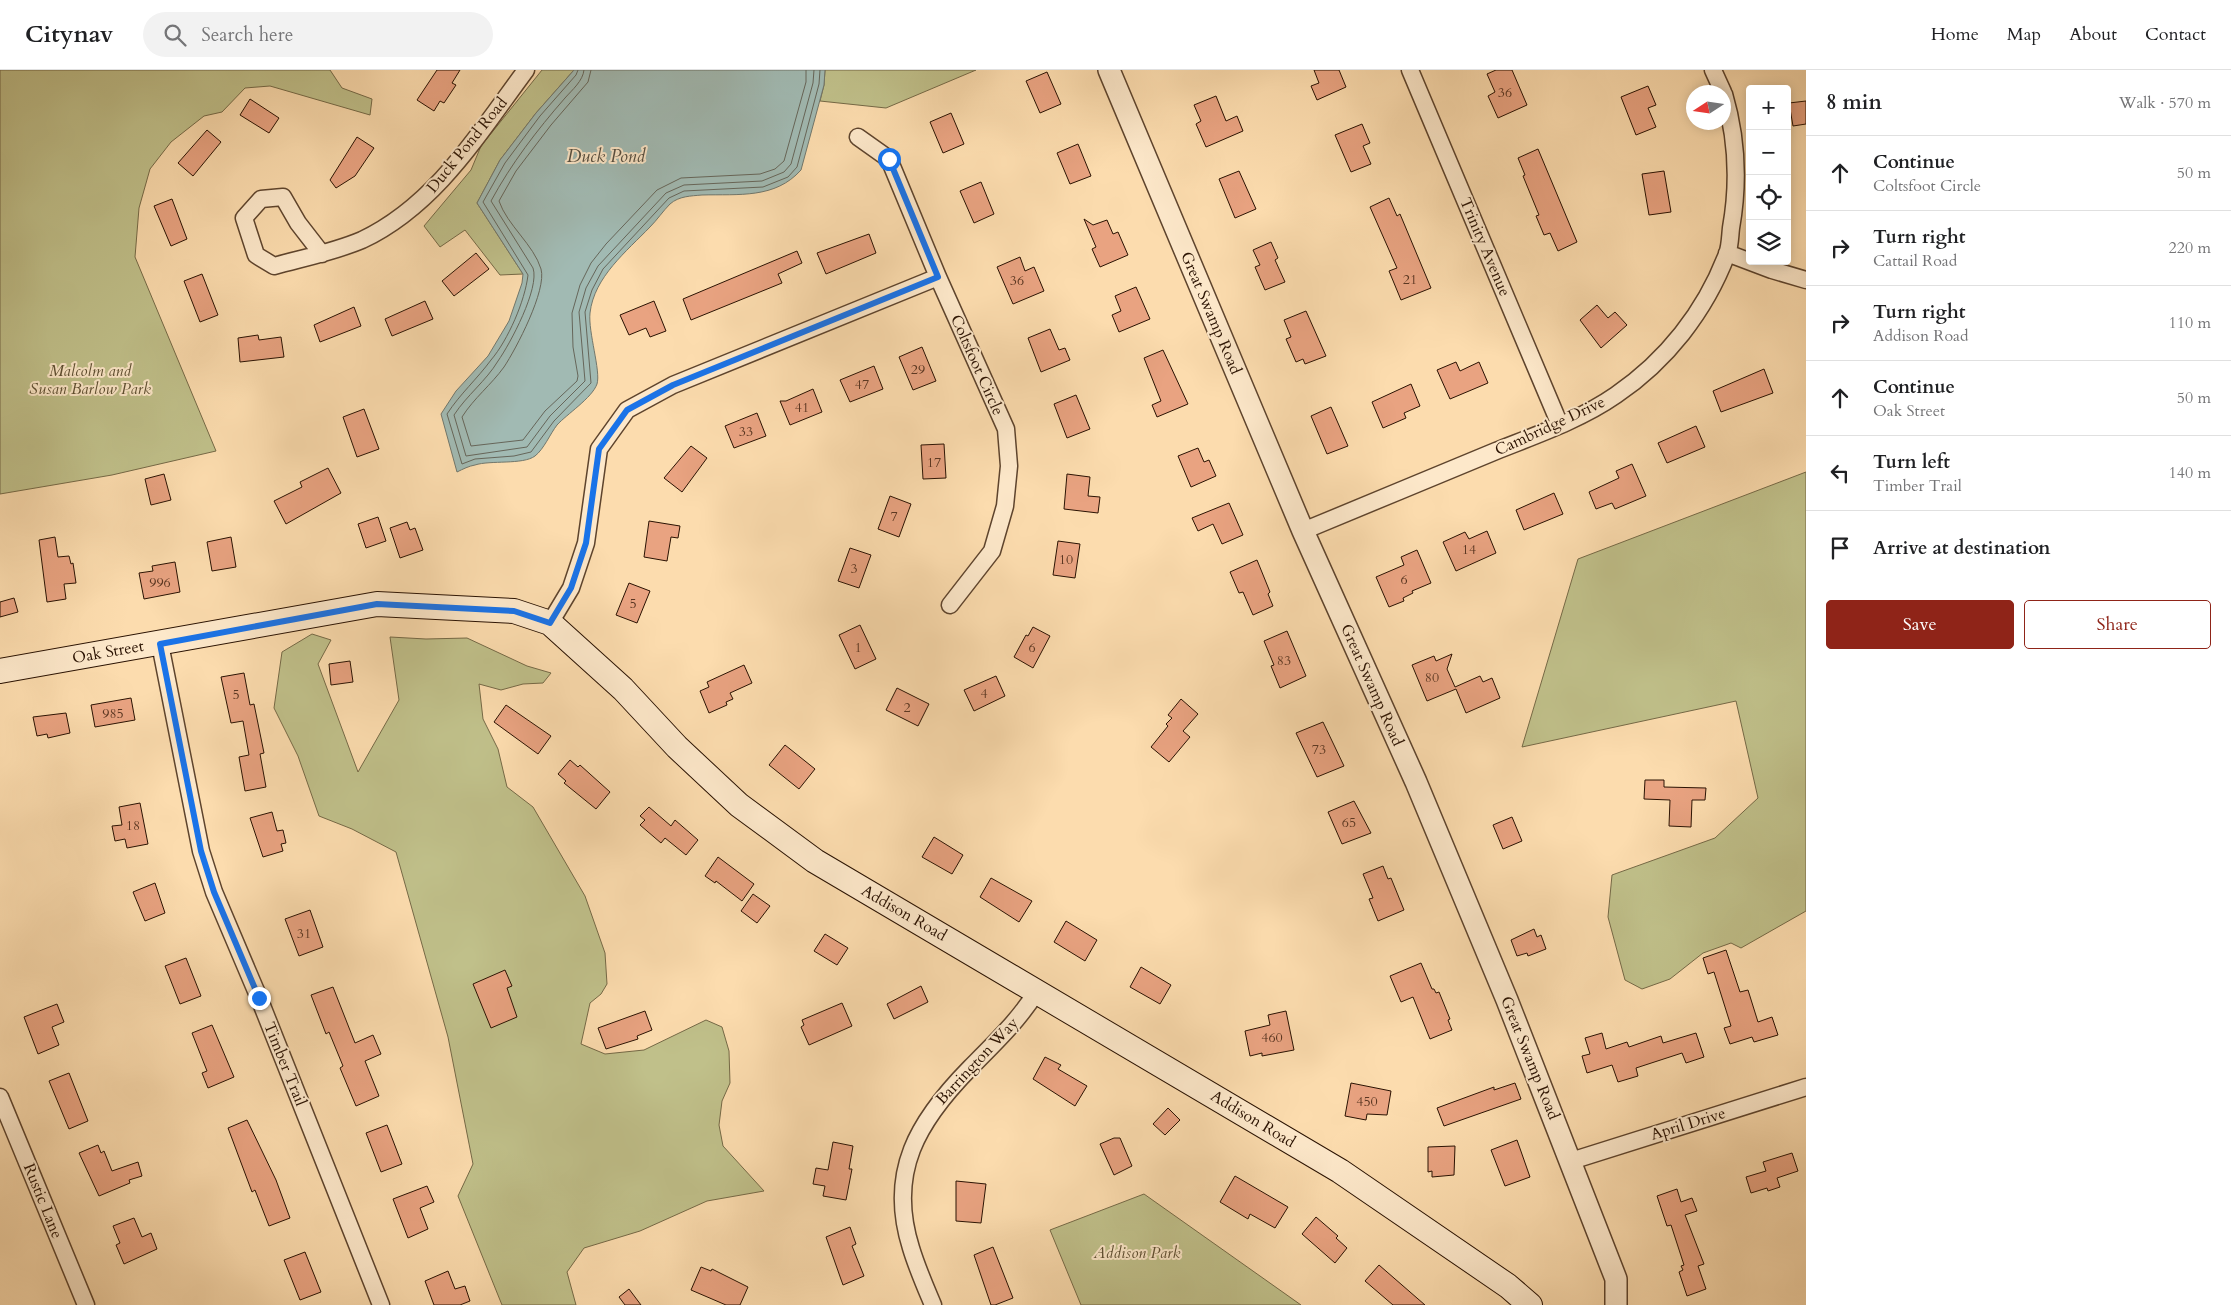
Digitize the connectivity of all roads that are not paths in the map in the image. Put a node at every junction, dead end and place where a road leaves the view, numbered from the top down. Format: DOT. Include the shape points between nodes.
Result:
graph roads {
  1 [pos="526,70"];
  2 [pos="1109,70"];
  3 [pos="1410,70"];
  4 [pos="1713,70"];
  5 [pos="1720,85"];
  6 [pos="1731,124"];
  7 [pos="858,137"];
  8 [pos="1727,253"];
  9 [pos="322,254"];
  10 [pos="938,277"];
  11 [pos="1806,280"];
  12 [pos="1560,425"];
  13 [pos="1303,531"];
  14 [pos="950,605"];
  15 [pos="275,622"];
  16 [pos="550,623"];
  17 [pos="160,644"];
  18 [pos="0,671"];
  19 [pos="1037,991"];
  20 [pos="1806,1087"];
  21 [pos="0,1097"];
  22 [pos="1571,1162"];
  23 [pos="86,1305"];
  24 [pos="381,1305"];
  25 [pos="933,1305"];
  26 [pos="1530,1305"];
  27 [pos="1616,1305"];
  1 -- 9 [label="street, Duck Pond Road" via="445,178 413,208 362,239"];
  2 -- 13 [label="street, Great Swamp Road"];
  3 -- 12 [label="street, Trinity Avenue"];
  4 -- 5 [label="street, Cambridge Drive"];
  6 -- 8 [label="street, Cambridge Drive" via="1736,176"];
  7 -- 10 [label="street, Coltsfoot Circle" via="889,159"];
  8 -- 11 [label="street"];
  8 -- 12 [label="street, Cambridge Drive" via="1712,286 1685,330 1656,364 1615,396"];
  9 -- 9 [label="street, Duck Pond Road" via="283,198 261,198 244,218 256,254 274,266"];
  10 -- 14 [label="street, Coltsfoot Circle" via="1006,428 1009,466 1005,506 992,551"];
  10 -- 16 [label="street" via="673,385 627,410 599,449 586,543 571,588"];
  12 -- 13 [label="street, Cambridge Drive"];
  13 -- 22 [label="street, Great Swamp Road" via="1416,782"];
  15 -- 16 [label="main road, Addison Road" via="377,604 514,611"];
  15 -- 17 [label="main road, Oak Street"];
  16 -- 19 [label="main road, Addison Road" via="623,689 677,747 739,805 815,861"];
  17 -- 18 [label="main road, Oak Street"];
  17 -- 24 [label="street, Timber Trail" via="201,851 214,892"];
  19 -- 25 [label="street, Barrington Way" via="1011,1026 935,1106 910,1154 905,1171 906,1229"];
  19 -- 26 [label="main road, Addison Road" via="1340,1171 1508,1286"];
  20 -- 22 [label="street, April Drive"];
  21 -- 23 [label="street, Rustic Lane"];
  22 -- 27 [label="street, Great Swamp Road" via="1616,1279"];
}
